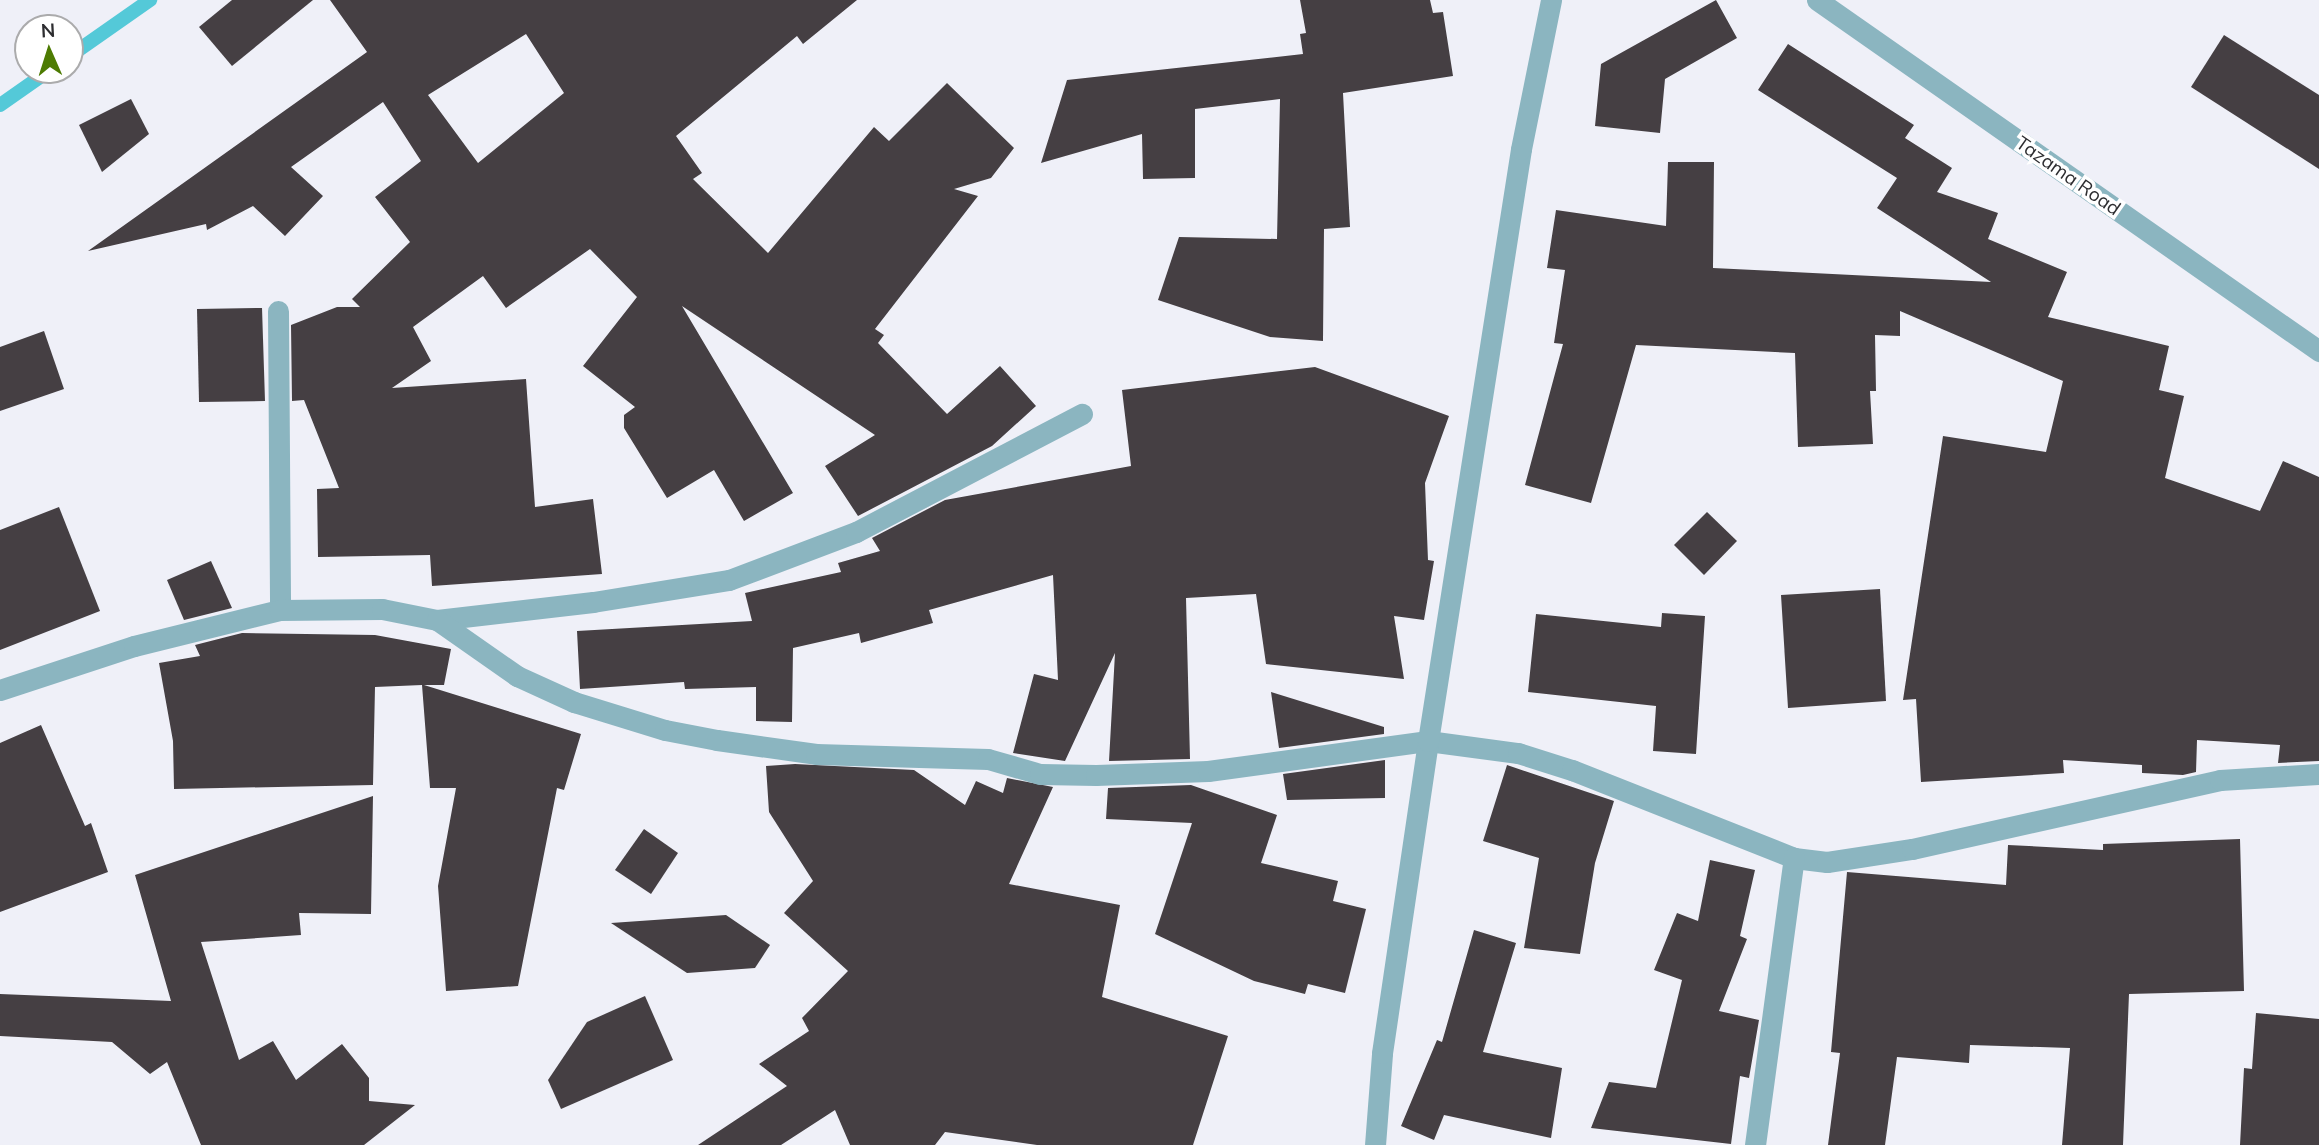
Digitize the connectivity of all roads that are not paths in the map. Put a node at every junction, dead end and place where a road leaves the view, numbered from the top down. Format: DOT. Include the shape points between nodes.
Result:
graph roads {
  1 [pos="1551,0"];
  2 [pos="1817,0"];
  3 [pos="278,311"];
  4 [pos="2319,351"];
  5 [pos="1082,414"];
  6 [pos="280,610"];
  7 [pos="437,620"];
  8 [pos="0,690"];
  9 [pos="1428,741"];
  10 [pos="2319,774"];
  11 [pos="1794,858"];
  12 [pos="1375,1145"];
  13 [pos="1755,1145"];
  1 -- 9 [label="street" via="1521,149"];
  2 -- 4 [label="street, Tazama Road"];
  3 -- 6 [label="street"];
  5 -- 7 [label="street" via="856,532 729,580"];
  6 -- 7 [label="street" via="382,609"];
  6 -- 8 [label="street" via="134,646"];
  7 -- 9 [label="street" via="517,676 574,702 665,730 816,754 945,755 988,759 1040,774 1096,775 1208,771"];
  9 -- 11 [label="street" via="1518,753 1573,770"];
  9 -- 12 [label="street" via="1382,1053"];
  10 -- 11 [label="street" via="2220,780 1912,849 1827,862"];
  11 -- 13 [label="street"];
}
